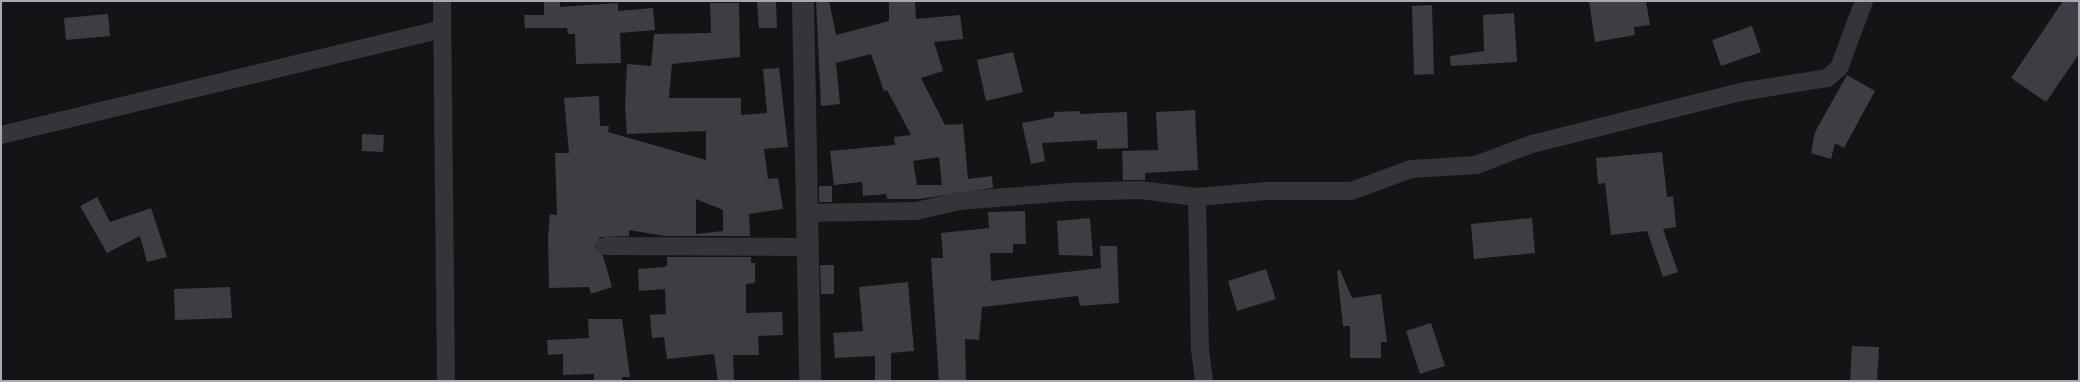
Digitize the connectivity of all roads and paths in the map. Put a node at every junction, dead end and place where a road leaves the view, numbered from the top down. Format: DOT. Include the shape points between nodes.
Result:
graph roads {
  1 [pos="442,1"];
  2 [pos="803,1"];
  3 [pos="1864,1"];
  4 [pos="442,29"];
  5 [pos="1,135"];
  6 [pos="1197,197"];
  7 [pos="805,213"];
  8 [pos="604,246"];
  9 [pos="806,247"];
  10 [pos="446,381"];
  11 [pos="810,381"];
  12 [pos="1204,381"];
  1 -- 4 [label="street"];
  2 -- 7 [label="street"];
  3 -- 6 [label="street" via="1839,68 1827,78 1709,100 1532,144 1476,165 1411,169 1351,191 1266,191"];
  4 -- 5 [label="street"];
  4 -- 10 [label="street"];
  6 -- 7 [label="street" via="1140,190 1075,192 960,201 916,211"];
  6 -- 12 [label="street" via="1200,349"];
  7 -- 9 [label="street"];
  8 -- 9 [label="street"];
  9 -- 11 [label="street"];
}
